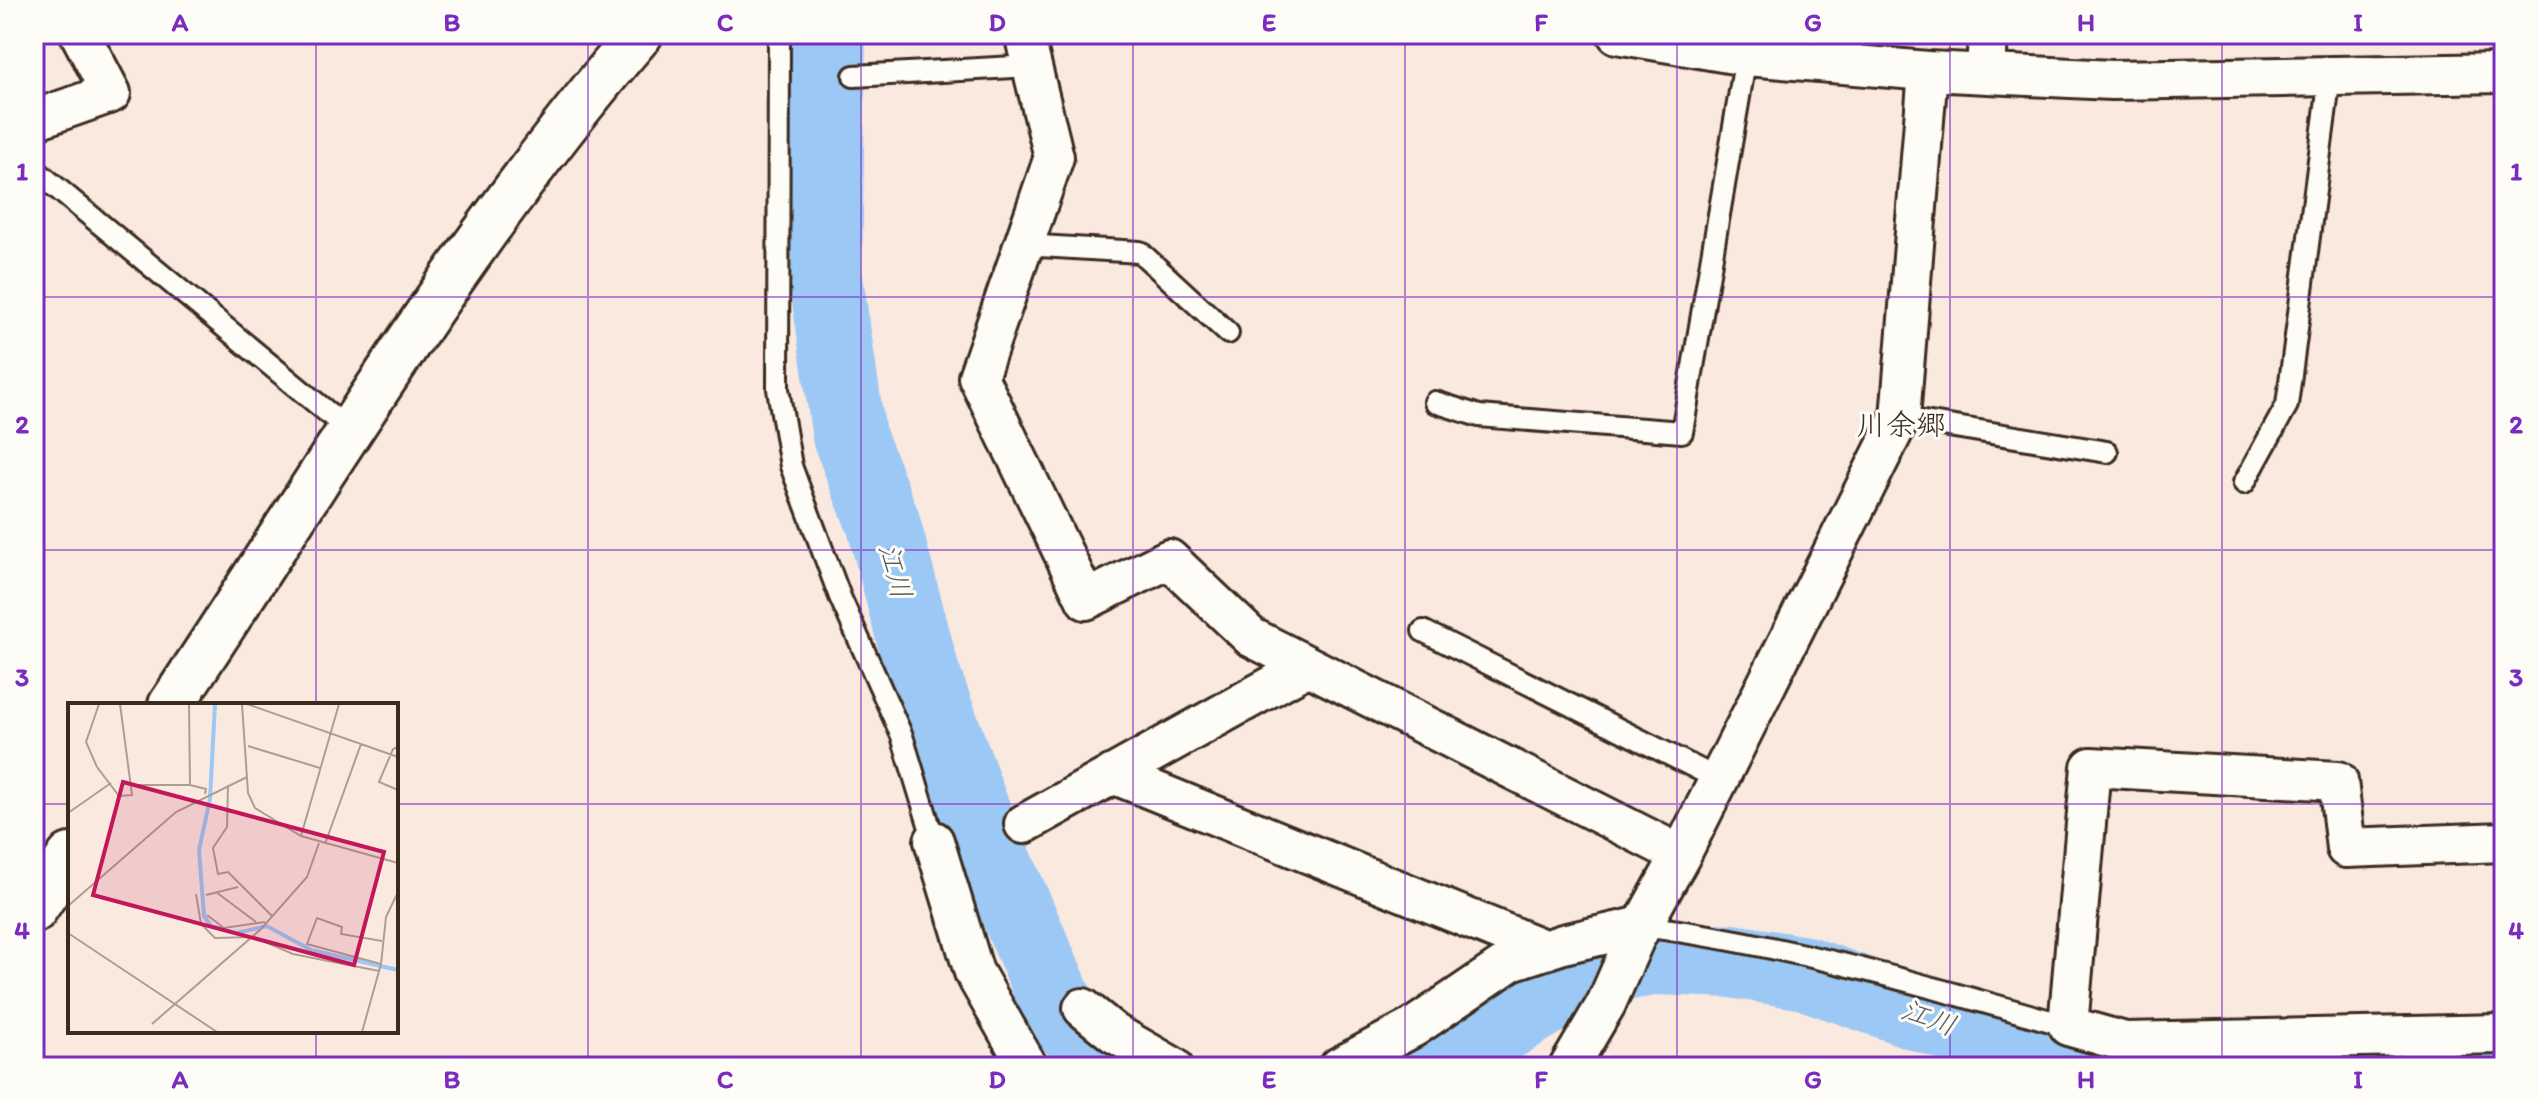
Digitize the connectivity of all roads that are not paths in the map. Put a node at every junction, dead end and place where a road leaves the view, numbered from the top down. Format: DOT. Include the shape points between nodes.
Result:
graph roads {
  1 [pos="80,34"];
  2 [pos="640,34"];
  3 [pos="779,34"];
  4 [pos="1617,34"];
  5 [pos="1988,34"];
  6 [pos="1746,45"];
  7 [pos="1852,49"];
  8 [pos="1028,50"];
  9 [pos="1928,71"];
  10 [pos="1986,73"];
  11 [pos="2504,73"];
  12 [pos="854,76"];
  13 [pos="2330,76"];
  14 [pos="34,120"];
  15 [pos="34,169"];
  16 [pos="1023,245"];
  17 [pos="1228,333"];
  18 [pos="1435,402"];
  19 [pos="1900,418"];
  20 [pos="350,431"];
  21 [pos="2107,452"];
  22 [pos="2244,483"];
  23 [pos="1423,631"];
  24 [pos="1308,666"];
  25 [pos="172,703"];
  26 [pos="1113,774"];
  27 [pos="1718,779"];
  28 [pos="1024,824"];
  29 [pos="934,841"];
  30 [pos="2504,842"];
  31 [pos="1681,855"];
  32 [pos="68,859"];
  33 [pos="34,910"];
  34 [pos="1638,932"];
  35 [pos="1546,950"];
  36 [pos="1083,1008"];
  37 [pos="2068,1026"];
  38 [pos="2504,1034"];
  39 [pos="1028,1067"];
  40 [pos="1173,1067"];
  41 [pos="1339,1067"];
  42 [pos="1569,1067"];
  1 -- 14 [label="street" via="111,93"];
  2 -- 20 [label="street" via="549,142"];
  3 -- 29 [label="lane" via="778,389 784,433 791,466 840,597 902,736"];
  4 -- 6 [label="street"];
  5 -- 10 [label="street"];
  6 -- 7 [label="street"];
  6 -- 18 [label="lane" via="1682,432 1479,416"];
  7 -- 9 [label="street"];
  8 -- 12 [label="lane"];
  8 -- 16 [label="street" via="1054,157"];
  9 -- 10 [label="street"];
  9 -- 19 [label="street"];
  10 -- 13 [label="street" via="2112,80"];
  11 -- 13 [label="street"];
  13 -- 22 [label="lane" via="2287,405"];
  15 -- 20 [label="lane"];
  16 -- 17 [label="lane" via="1140,252"];
  16 -- 24 [label="street" via="978,377 1086,600 1169,559 1251,637"];
  19 -- 21 [label="lane"];
  19 -- 27 [label="street"];
  20 -- 25 [label="street"];
  23 -- 27 [label="lane"];
  24 -- 26 [label="street"];
  24 -- 31 [label="street"];
  26 -- 28 [label="street"];
  26 -- 35 [label="street"];
  27 -- 31 [label="street"];
  29 -- 39 [label="street" via="974,972"];
  30 -- 37 [label="street" via="2346,848 2338,781 2091,767"];
  31 -- 34 [label="street"];
  32 -- 33 [label="street"];
  34 -- 35 [label="street"];
  34 -- 37 [label="lane" via="1693,932 1848,963"];
  34 -- 42 [label="street" via="1606,1004"];
  35 -- 41 [label="street" via="1511,961 1414,1027"];
  36 -- 40 [label="street"];
  37 -- 38 [label="street" via="2125,1042"];
}
